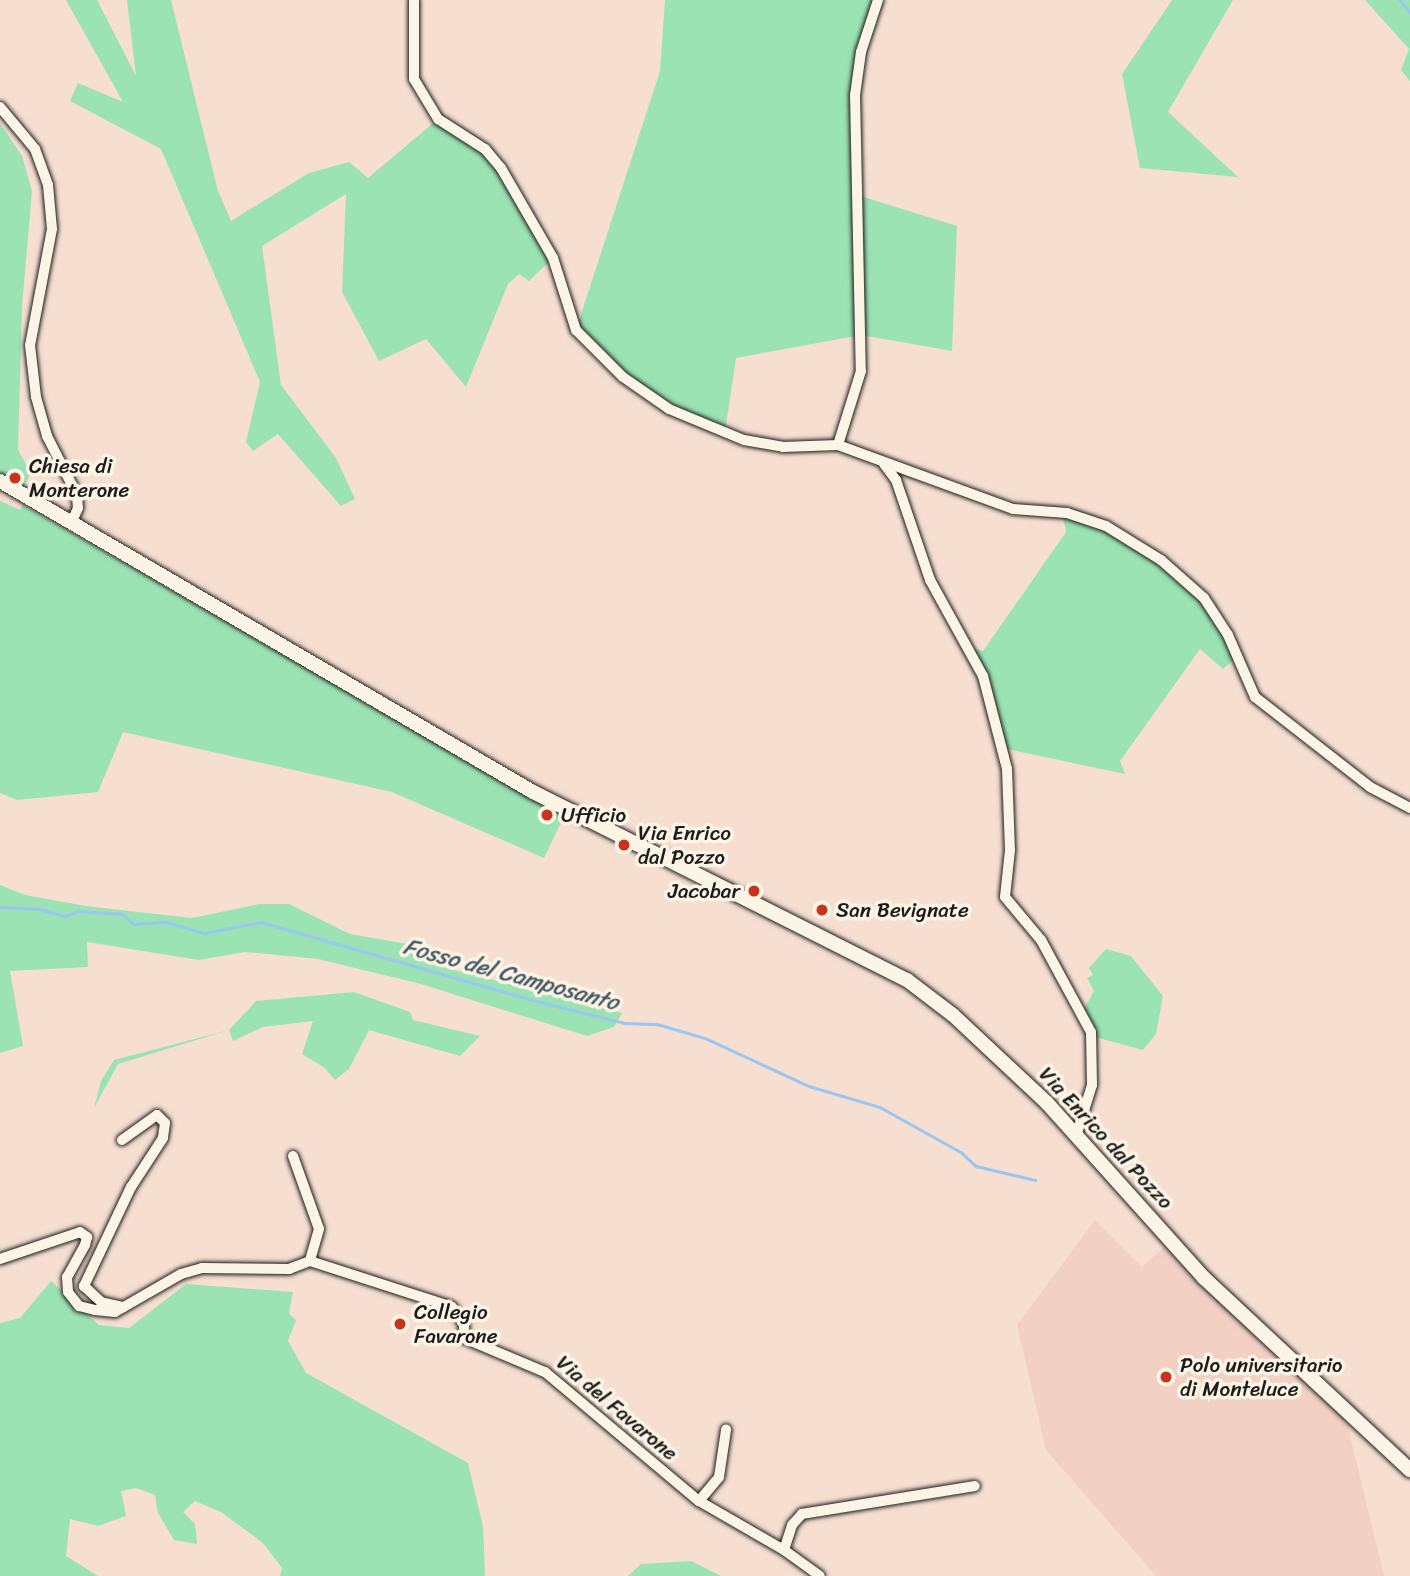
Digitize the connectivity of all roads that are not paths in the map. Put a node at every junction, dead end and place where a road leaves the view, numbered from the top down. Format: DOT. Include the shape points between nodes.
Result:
graph roads {
  1 [pos="414,0"];
  2 [pos="878,0"];
  3 [pos="0,107"];
  4 [pos="838,445"];
  5 [pos="881,461"];
  6 [pos="0,481"];
  7 [pos="71,524"];
  8 [pos="1410,808"];
  9 [pos="1077,1133"];
  10 [pos="122,1140"];
  11 [pos="293,1156"];
  12 [pos="0,1259"];
  13 [pos="310,1261"];
  14 [pos="123,1307"];
  15 [pos="726,1430"];
  16 [pos="1410,1470"];
  17 [pos="975,1486"];
  18 [pos="699,1501"];
  19 [pos="784,1550"];
  20 [pos="820,1576"];
  1 -- 4 [label="street" via="414,79 438,120 485,149 501,168 553,258 576,330 623,377 668,409 744,440 783,447"];
  2 -- 4 [label="street" via="861,52 855,95 861,371"];
  3 -- 7 [label="street" via="36,149 48,185 52,229 30,345 36,397 47,436 77,495 78,508"];
  4 -- 5 [label="street"];
  5 -- 8 [label="street" via="1013,509 1068,513 1106,526 1161,560 1204,598 1228,635 1255,697 1370,787"];
  5 -- 9 [label="street" via="896,480 930,580 983,676 1007,769 1010,850 1005,897 1041,940 1091,1032 1092,1085"];
  6 -- 7 [label="street, Via Enrico dal Pozzo"];
  7 -- 9 [label="street, Via Enrico dal Pozzo" via="533,792 888,968 953,1015"];
  9 -- 16 [label="street, Via Enrico dal Pozzo" via="1204,1278"];
  10 -- 14 [label="street" via="157,1115 165,1123 163,1138 131,1187 84,1286 101,1302"];
  11 -- 13 [label="street" via="319,1228"];
  12 -- 14 [label="street" via="35,1251 80,1232 87,1237 67,1277 68,1292 79,1306 115,1312"];
  13 -- 14 [label="street" via="289,1269 202,1268 181,1274"];
  13 -- 18 [label="street, Via del Favarone" via="453,1307 464,1324 464,1338 545,1372"];
  15 -- 18 [label="street" via="719,1477"];
  17 -- 19 [label="street" via="802,1514 792,1525"];
  18 -- 19 [label="street, Via del Favarone"];
  19 -- 20 [label="street, Via del Favarone"];
}
